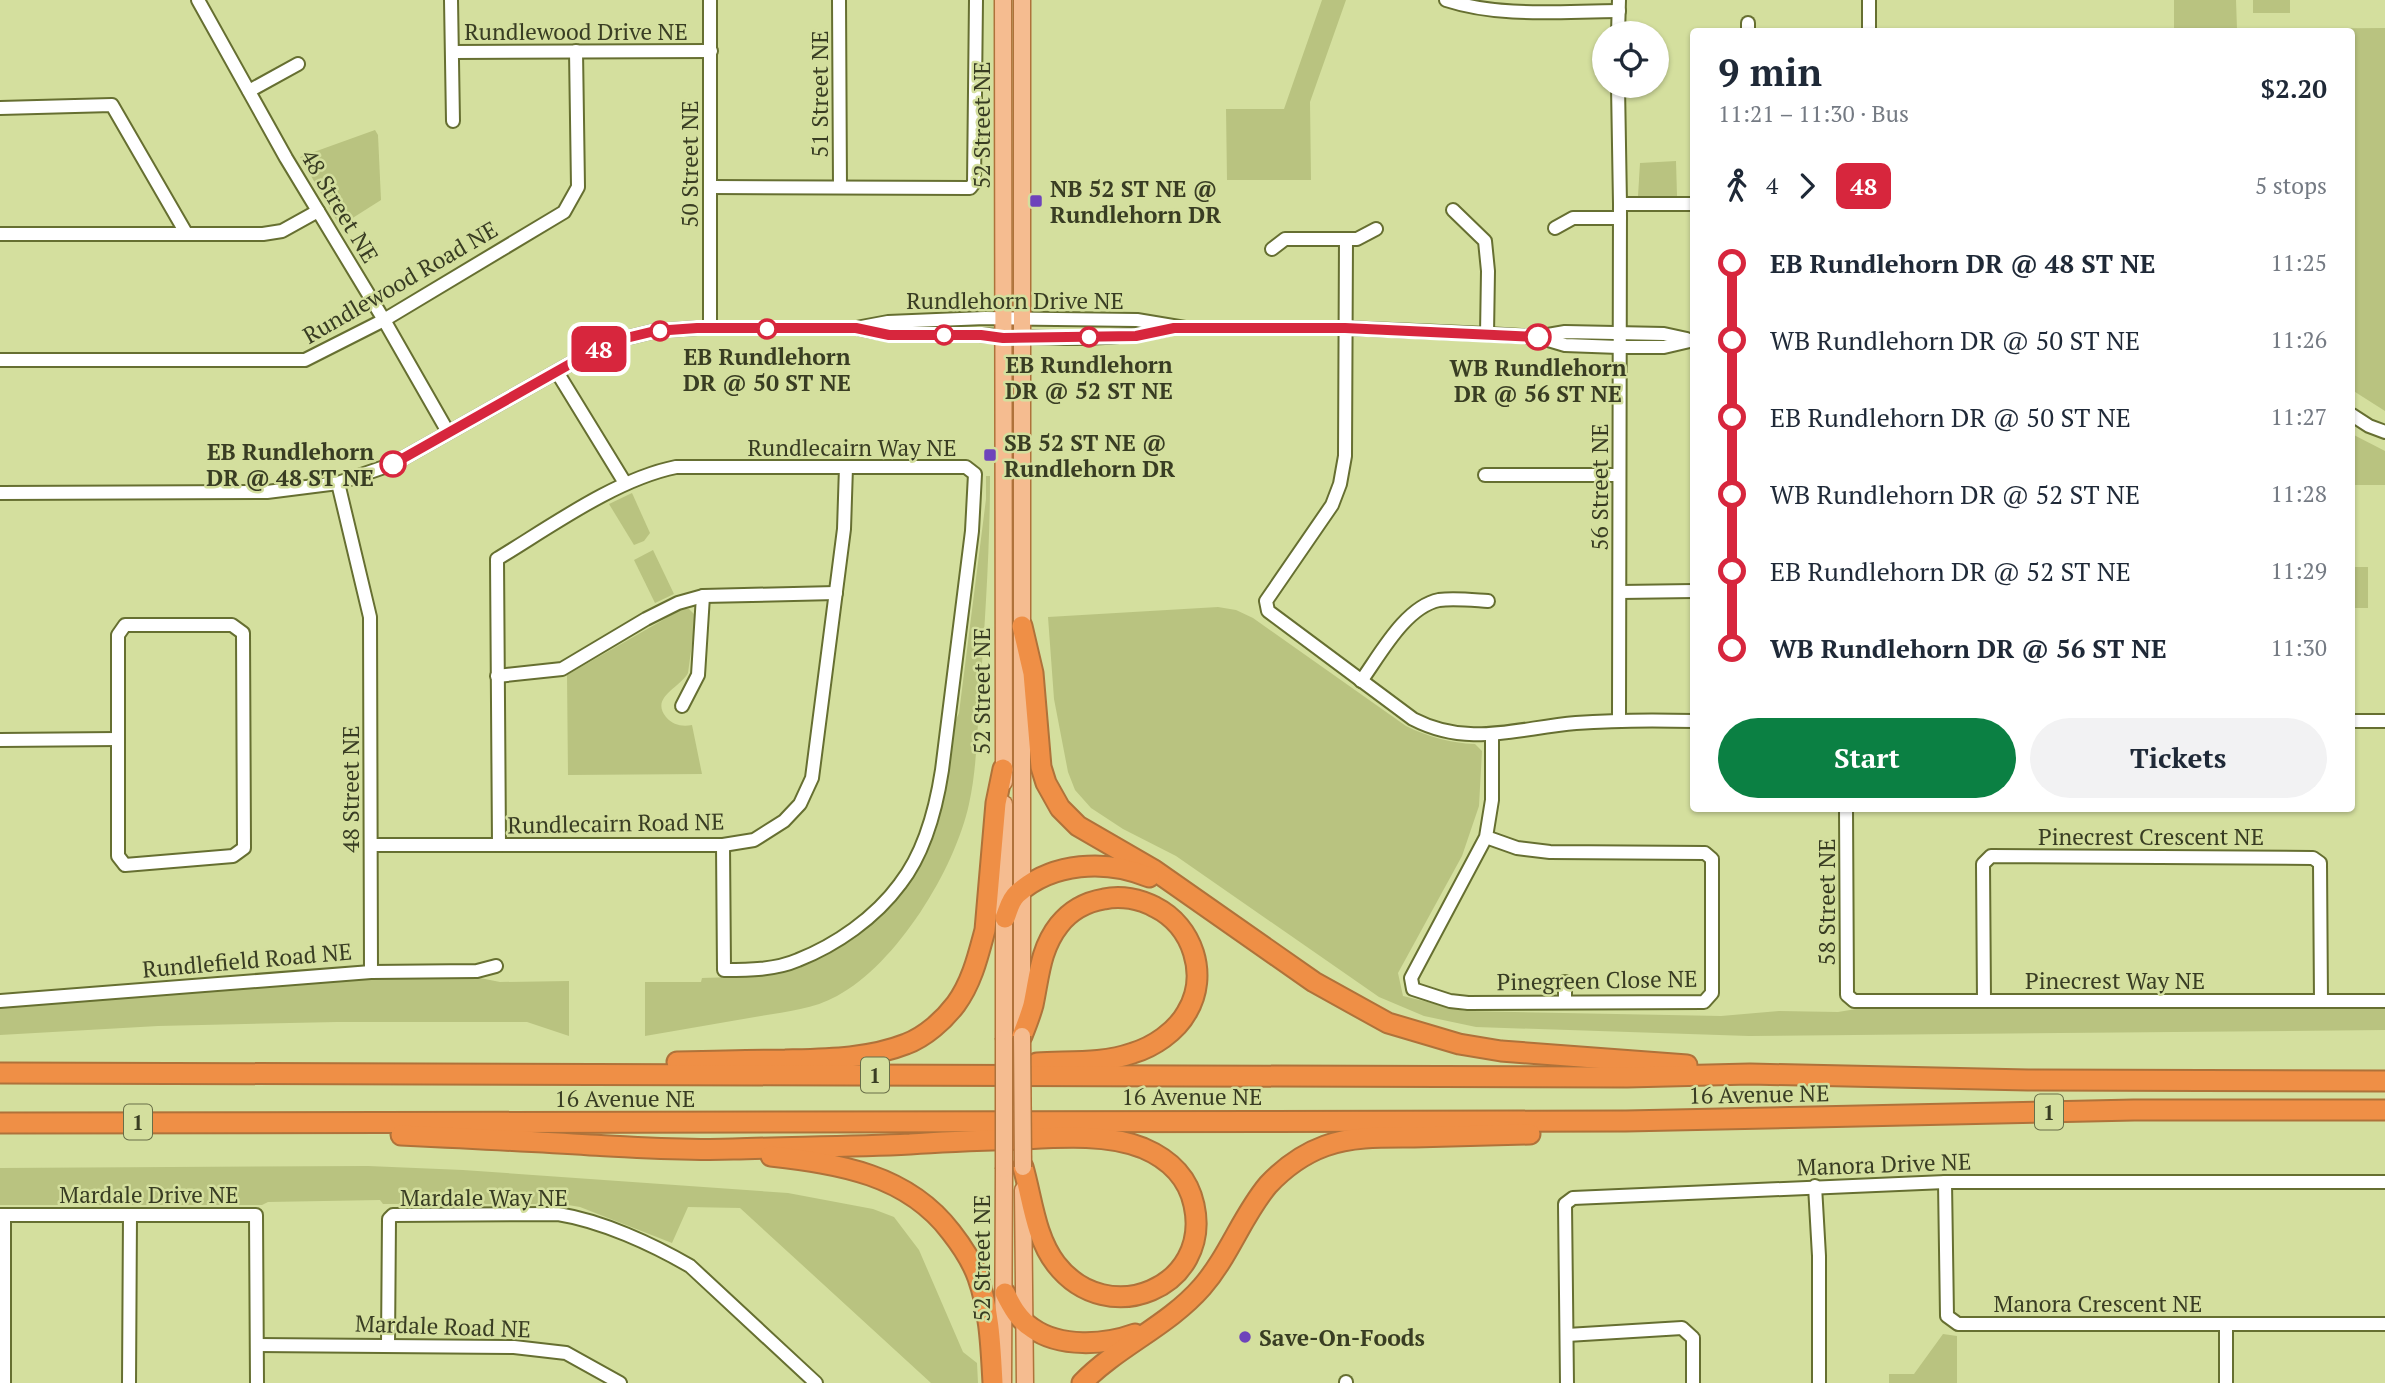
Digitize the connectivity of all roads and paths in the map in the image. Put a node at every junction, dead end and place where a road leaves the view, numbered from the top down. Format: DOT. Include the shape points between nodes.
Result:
graph roads {
  1 [pos="198,0"];
  2 [pos="451,0"];
  3 [pos="710,0"];
  4 [pos="839,0"];
  5 [pos="976,0"];
  6 [pos="1003,0"];
  7 [pos="1023,0"];
  8 [pos="1030,0"];
  9 [pos="1446,0"];
  10 [pos="1869,0"];
  11 [pos="1619,6"];
  12 [pos="1023,23"];
  13 [pos="1869,28"];
  14 [pos="576,51"];
  15 [pos="710,51"];
  16 [pos="452,52"];
  17 [pos="298,64"];
  18 [pos="249,91"];
  19 [pos="1618,98"];
  20 [pos="0,108"];
  21 [pos="453,121"];
  22 [pos="711,187"];
  23 [pos="840,187"];
  24 [pos="1620,204"];
  25 [pos="1690,204"];
  26 [pos="1453,210"];
  27 [pos="318,211"];
  28 [pos="1620,218"];
  29 [pos="1555,228"];
  30 [pos="1376,229"];
  31 [pos="186,233"];
  32 [pos="0,234"];
  33 [pos="1346,239"];
  34 [pos="1272,249"];
  35 [pos="1003,318"];
  36 [pos="1022,318"];
  37 [pos="384,320"];
  38 [pos="710,328"];
  39 [pos="856,328"];
  40 [pos="1174,328"];
  41 [pos="1345,328"];
  42 [pos="1487,334"];
  43 [pos="1022,337"];
  44 [pos="1003,338"];
  45 [pos="1619,340"];
  46 [pos="0,360"];
  47 [pos="557,372"];
  48 [pos="2355,417"];
  49 [pos="448,432"];
  50 [pos="2385,432"];
  51 [pos="846,467"];
  52 [pos="1485,475"];
  53 [pos="1618,475"];
  54 [pos="338,483"];
  55 [pos="625,483"];
  56 [pos="0,493"];
  57 [pos="1690,591"];
  58 [pos="1620,592"];
  59 [pos="836,593"];
  60 [pos="703,596"];
  61 [pos="1488,601"];
  62 [pos="1022,626"];
  63 [pos="497,676"];
  64 [pos="1361,681"];
  65 [pos="682,706"];
  66 [pos="1619,720"];
  67 [pos="1690,721"];
  68 [pos="2355,721"];
  69 [pos="2385,721"];
  70 [pos="1492,734"];
  71 [pos="118,739"];
  72 [pos="0,740"];
  73 [pos="1003,769"];
  74 [pos="1846,812"];
  75 [pos="1486,837"];
  76 [pos="372,845"];
  77 [pos="499,845"];
  78 [pos="723,845"];
  79 [pos="1183,890"];
  80 [pos="1022,891"];
  81 [pos="1004,918"];
  82 [pos="496,966"];
  83 [pos="371,972"];
  84 [pos="1565,982"];
  85 [pos="1847,995"];
  86 [pos="0,1001"];
  87 [pos="1565,1001"];
  88 [pos="1984,1001"];
  89 [pos="2321,1001"];
  90 [pos="2385,1001"];
  91 [pos="1013,1037"];
  92 [pos="0,1073"];
  93 [pos="400,1074"];
  94 [pos="792,1074"];
  95 [pos="1750,1074"];
  96 [pos="2385,1081"];
  97 [pos="2385,1110"];
  98 [pos="1712,1120"];
  99 [pos="275,1122"];
  100 [pos="0,1123"];
  101 [pos="732,1149"];
  102 [pos="1013,1168"];
  103 [pos="2385,1181"];
  104 [pos="1945,1182"];
  105 [pos="1815,1186"];
  106 [pos="2,1215"];
  107 [pos="130,1215"];
  108 [pos="1004,1293"];
  109 [pos="1024,1322"];
  110 [pos="1159,1324"];
  111 [pos="2226,1324"];
  112 [pos="2385,1324"];
  113 [pos="1567,1335"];
  114 [pos="257,1345"];
  115 [pos="388,1345"];
  116 [pos="4,1383"];
  117 [pos="129,1383"];
  118 [pos="257,1383"];
  119 [pos="620,1383"];
  120 [pos="816,1383"];
  121 [pos="993,1383"];
  122 [pos="1003,1383"];
  123 [pos="1025,1383"];
  124 [pos="1082,1383"];
  125 [pos="1567,1383"];
  126 [pos="1693,1383"];
  127 [pos="1819,1383"];
  128 [pos="2226,1383"];
  1 -- 18 [label="street, 48 Street NE"];
  2 -- 16 [label="street, Rundlewood Drive NE"];
  3 -- 15 [label="street, 50 Street NE"];
  4 -- 23 [label="street, 51 Street NE"];
  5 -- 23 [label="street" via="971,188"];
  6 -- 35 [label="main road, 52 Street NE"];
  7 -- 12 [label="main road, 52 Street NE"];
  8 -- 12 [label="main road"];
  9 -- 11 [label="street" via="1515,12"];
  10 -- 13 [label="street"];
  12 -- 36 [label="main road, 52 Street NE"];
  14 -- 15 [label="street, Rundlewood Drive NE"];
  14 -- 16 [label="street, Rundlewood Drive NE"];
  14 -- 37 [label="street, Rundlewood Road NE" via="578,187 564,212"];
  15 -- 22 [label="street, 50 Street NE"];
  16 -- 21 [label="street"];
  17 -- 18 [label="street"];
  18 -- 27 [label="street, 48 Street NE"];
  19 -- 24 [label="street, 56 Street NE"];
  20 -- 31 [label="street" via="112,105"];
  22 -- 23 [label="street"];
  22 -- 38 [label="street, 50 Street NE"];
  24 -- 25 [label="street"];
  24 -- 28 [label="street, 56 Street NE"];
  26 -- 42 [label="street" via="1485,241"];
  27 -- 31 [label="street" via="282,231"];
  27 -- 37 [label="street, 48 Street NE"];
  28 -- 29 [label="street" via="1573,218"];
  28 -- 45 [label="street, 56 Street NE"];
  30 -- 33 [label="street"];
  31 -- 32 [label="street"];
  33 -- 34 [label="street" via="1285,239"];
  33 -- 41 [label="street"];
  35 -- 36 [label="street, Rundlehorn Drive NE"];
  35 -- 39 [label="street, Rundlehorn Drive NE" via="888,321"];
  35 -- 44 [label="main road, 52 Street NE"];
  36 -- 40 [label="street, Rundlehorn Drive NE" via="1137,320"];
  36 -- 43 [label="main road, 52 Street NE"];
  37 -- 46 [label="street, Rundlewood Road NE" via="305,360"];
  37 -- 49 [label="street, 48 Street NE"];
  38 -- 39 [label="street, Rundlehorn Drive NE"];
  38 -- 47 [label="street, Rundlehorn Drive NE" via="655,331 622,339"];
  39 -- 44 [label="street, Rundlehorn Drive NE" via="889,335"];
  40 -- 41 [label="street, Rundlehorn Drive NE"];
  40 -- 43 [label="street, Rundlehorn Drive NE" via="1136,336"];
  41 -- 42 [label="street, Rundlehorn Drive NE"];
  41 -- 64 [label="street" via="1345,456 1340,484 1332,505 1266,601 1268,611"];
  42 -- 45 [label="street, Rundlehorn Drive NE" via="1538,337 1565,332"];
  43 -- 44 [label="street, Rundlehorn Drive NE"];
  43 -- 62 [label="main road, 52 Street NE"];
  44 -- 73 [label="main road, 52 Street NE"];
  45 -- 53 [label="street, 56 Street NE"];
  47 -- 49 [label="street, Rundlehorn Drive NE"];
  47 -- 55 [label="street"];
  48 -- 50 [label="street"];
  49 -- 54 [label="street, Rundlehorn Drive NE" via="393,464"];
  51 -- 55 [label="street, Rundlecairn Way NE" via="676,467"];
  51 -- 59 [label="street, Rundlecairn Road NE"];
  51 -- 78 [label="street, Rundlecairn Way NE" via="966,467 975,474 972,531 936,805 901,884 870,917 796,961 754,970 723,970"];
  52 -- 53 [label="street"];
  53 -- 58 [label="street, 56 Street NE"];
  54 -- 56 [label="street, Rundlehorn Drive NE" via="267,492"];
  54 -- 76 [label="street, 48 Street NE" via="370,617"];
  55 -- 63 [label="street, Rundlecairn Way NE" via="496,559"];
  57 -- 58 [label="street"];
  58 -- 66 [label="street, 56 Street NE"];
  59 -- 60 [label="street"];
  59 -- 78 [label="street, Rundlecairn Road NE" via="812,778 804,796 784,821 754,840"];
  60 -- 63 [label="street" via="646,619 562,669"];
  60 -- 65 [label="street" via="698,675"];
  61 -- 64 [label="street" via="1439,600 1419,608"];
  62 -- 79 [label="highway" via="1033,673 1041,767 1052,797 1078,826"];
  62 -- 80 [label="main road, 52 Street NE"];
  63 -- 77 [label="street, Rundlecairn Way NE"];
  64 -- 70 [label="street" via="1432,729"];
  66 -- 67 [label="street"];
  66 -- 70 [label="street"];
  68 -- 69 [label="street"];
  70 -- 75 [label="street, Pinegreen Close NE" via="1492,800"];
  71 -- 71 [label="street" via="118,856 125,865 233,856 244,848 243,633 232,625 125,625 118,635"];
  71 -- 72 [label="street"];
  73 -- 81 [label="main road, 52 Street NE"];
  73 -- 93 [label="highway" via="985,930 977,963 956,1005 909,1043 874,1053 820,1059 438,1067"];
  74 -- 85 [label="street, 58 Street NE"];
  75 -- 87 [label="street, Pinegreen Close NE" via="1411,978 1413,989 1450,1001"];
  75 -- 87 [label="street, Pinegreen Close NE" via="1517,848 1550,852 1705,853 1712,859 1709,999"];
  76 -- 77 [label="street, Rundlecairn Road NE"];
  76 -- 83 [label="street, 48 Street NE"];
  77 -- 78 [label="street, Rundlecairn Road NE"];
  79 -- 80 [label="highway" via="1132,871 1086,866 1050,874"];
  79 -- 95 [label="highway" via="1326,990 1423,1035 1501,1051 1713,1067"];
  80 -- 81 [label="highway"];
  80 -- 91 [label="main road, 52 Street NE"];
  81 -- 91 [label="main road, 52 Street NE"];
  82 -- 83 [label="street, Rundlefield Road NE" via="477,971"];
  83 -- 86 [label="street, Rundlefield Road NE"];
  84 -- 87 [label="street"];
  85 -- 88 [label="street, Pinecrest Way NE" via="1854,1001"];
  88 -- 89 [label="street, Pinecrest Way NE"];
  88 -- 89 [label="street, Pinecrest Crescent NE" via="1983,864 1991,856 2313,858 2320,863"];
  89 -- 90 [label="street, Pinecrest Way NE"];
  91 -- 94 [label="highway" via="1032,1006 1047,944 1060,923 1083,905 1110,897 1136,899 1161,909 1188,938 1197,974 1187,1012 1168,1034 1133,1053 1103,1060"];
  91 -- 102 [label="main road, 52 Street NE, bridge"];
  92 -- 93 [label="highway, 16 Avenue NE / 1"];
  93 -- 94 [label="highway, 16 Avenue NE / 1"];
  94 -- 95 [label="highway, 16 Avenue NE / 1"];
  95 -- 96 [label="highway, 16 Avenue NE / 1"];
  97 -- 98 [label="highway, 16 Avenue NE / 1" via="2134,1110"];
  98 -- 99 [label="highway, 16 Avenue NE / 1"];
  98 -- 110 [label="highway" via="1662,1130 1370,1138 1326,1146 1278,1175 1202,1286"];
  99 -- 100 [label="highway, 16 Avenue NE / 1"];
  99 -- 101 [label="highway" via="317,1130"];
  101 -- 102 [label="highway" via="1050,1138 1113,1141 1142,1148 1176,1168 1194,1204 1193,1245 1170,1279 1147,1293 1117,1298 1088,1290 1063,1272 1048,1251"];
  101 -- 121 [label="highway" via="869,1173 900,1186 929,1207 960,1244 978,1278 989,1330"];
  102 -- 108 [label="main road, 52 Street NE"];
  102 -- 109 [label="main road, 52 Street NE"];
  103 -- 104 [label="street, Manora Drive NE"];
  104 -- 105 [label="street, Manora Drive NE"];
  104 -- 111 [label="street, Manora Crescent NE" via="1947,1316 1958,1324"];
  105 -- 113 [label="street, Manora Drive NE" via="1573,1198 1565,1204"];
  105 -- 127 [label="street"];
  106 -- 107 [label="street, Mardale Drive NE"];
  106 -- 116 [label="street"];
  107 -- 114 [label="street, Mardale Drive NE" via="256,1215"];
  107 -- 117 [label="street"];
  108 -- 109 [label="highway"];
  108 -- 122 [label="main road, 52 Street NE"];
  109 -- 110 [label="highway" via="1043,1334 1087,1343 1116,1340"];
  109 -- 123 [label="main road, 52 Street NE"];
  110 -- 124 [label="highway"];
  111 -- 112 [label="street, Manora Crescent NE"];
  111 -- 128 [label="street"];
  113 -- 125 [label="street, Manora Drive NE"];
  113 -- 126 [label="street" via="1682,1328 1693,1338"];
  114 -- 115 [label="street, Mardale Road NE"];
  114 -- 118 [label="street, Mardale Drive NE"];
  115 -- 119 [label="street, Mardale Road NE" via="514,1347 566,1353"];
  115 -- 120 [label="street, Mardale Way NE" via="389,1219 393,1215 558,1214 582,1218 690,1266"];
}
